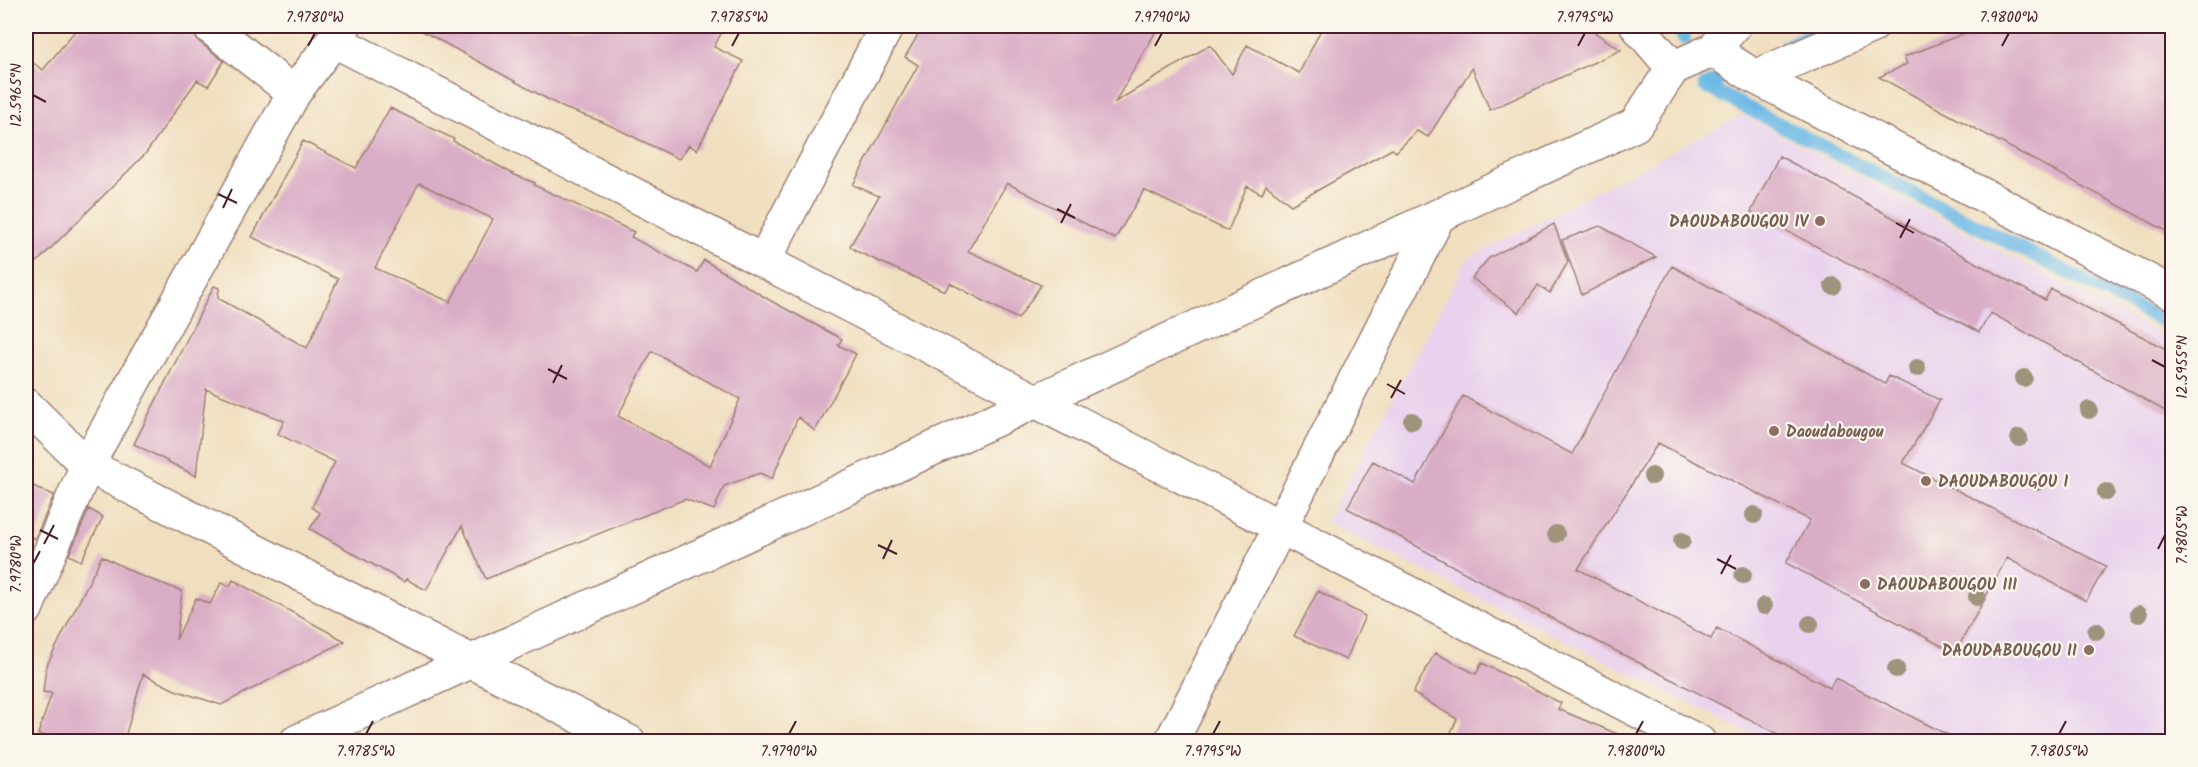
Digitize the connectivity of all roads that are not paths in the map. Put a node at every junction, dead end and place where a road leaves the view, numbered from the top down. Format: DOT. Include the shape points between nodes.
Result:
graph roads {
  1 [pos="209,26"];
  2 [pos="887,26"];
  3 [pos="1637,26"];
  4 [pos="1734,26"];
  5 [pos="1872,26"];
  6 [pos="338,33"];
  7 [pos="1713,50"];
  8 [pos="1673,68"];
  9 [pos="1755,77"];
  10 [pos="294,93"];
  11 [pos="1438,217"];
  12 [pos="764,260"];
  13 [pos="2172,293"];
  14 [pos="1038,401"];
  15 [pos="26,405"];
  16 [pos="87,465"];
  17 [pos="1280,525"];
  18 [pos="26,609"];
  19 [pos="468,661"];
  20 [pos="621,740"];
  21 [pos="296,741"];
  22 [pos="1171,741"];
  23 [pos="1699,741"];
  1 -- 10 [label="street"];
  2 -- 12 [label="street"];
  3 -- 8 [label="street"];
  4 -- 7 [label="street"];
  5 -- 9 [label="street"];
  6 -- 10 [label="street"];
  6 -- 12 [label="street"];
  7 -- 8 [label="street"];
  7 -- 9 [label="street"];
  8 -- 11 [label="street" via="1635,124"];
  9 -- 13 [label="street"];
  10 -- 16 [label="street"];
  11 -- 14 [label="street"];
  11 -- 17 [label="street"];
  12 -- 14 [label="street"];
  14 -- 17 [label="street"];
  14 -- 19 [label="street"];
  15 -- 16 [label="street"];
  16 -- 18 [label="street"];
  16 -- 19 [label="street"];
  17 -- 22 [label="street"];
  17 -- 23 [label="street"];
  19 -- 20 [label="street"];
  19 -- 21 [label="street"];
}
